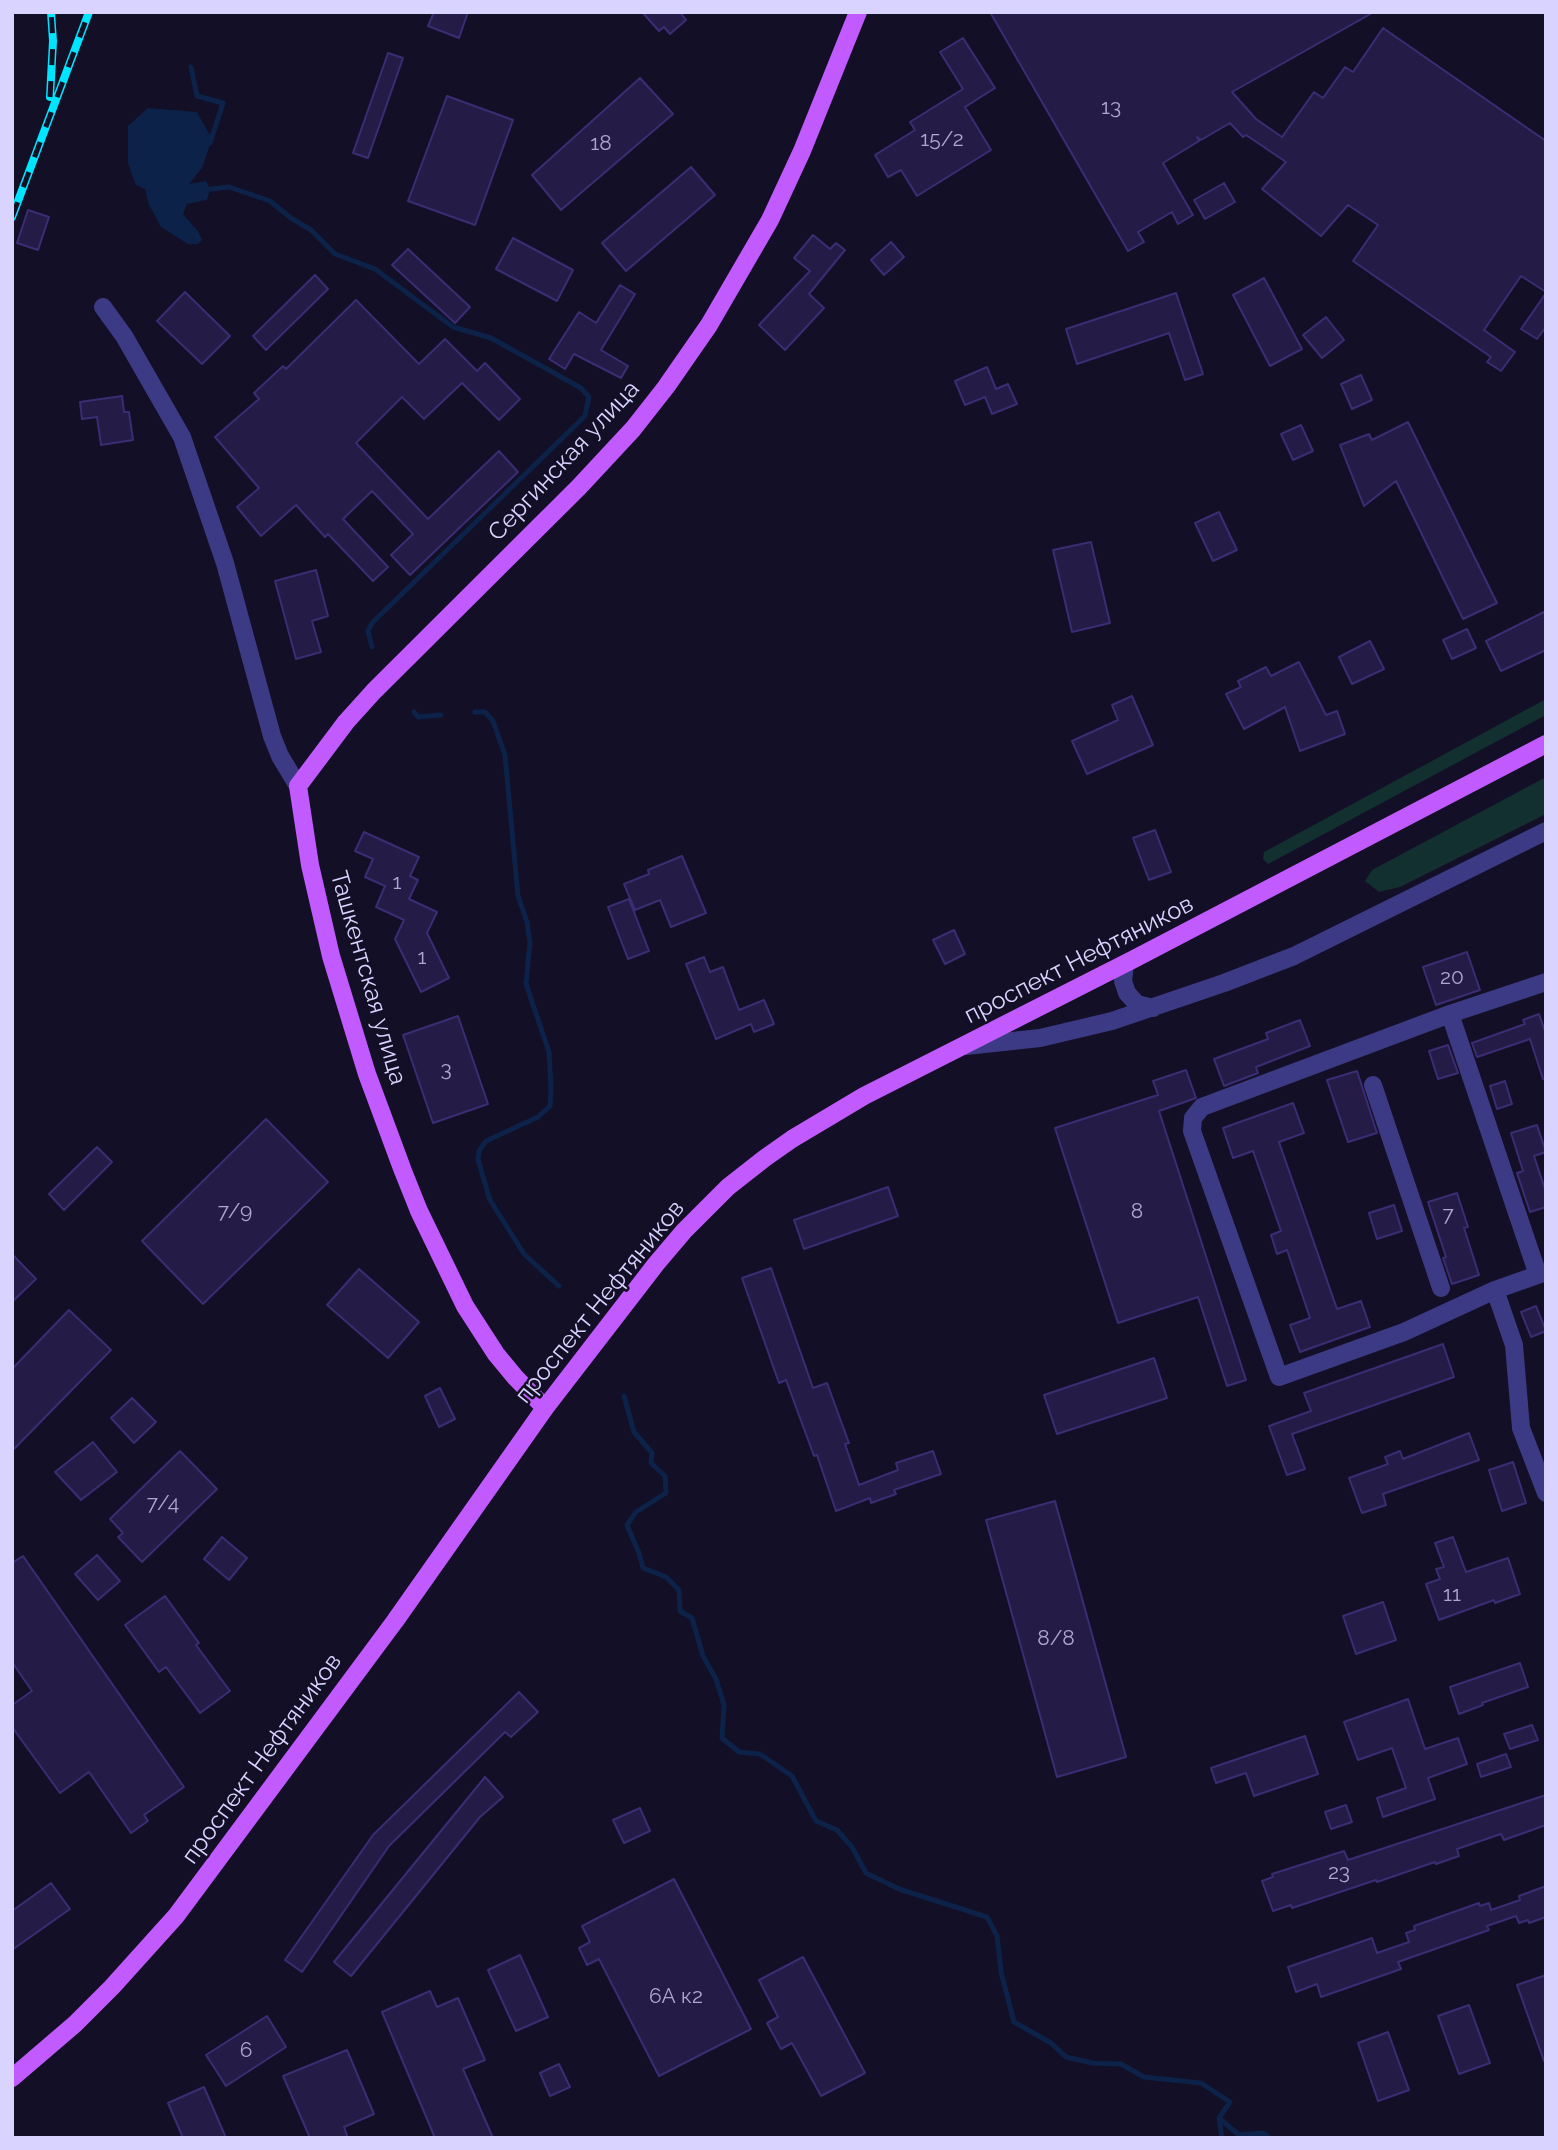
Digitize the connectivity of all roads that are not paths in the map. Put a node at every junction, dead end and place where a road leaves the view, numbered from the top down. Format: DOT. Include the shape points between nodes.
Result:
graph roads {
  1 [pos="858,12"];
  2 [pos="103,307"];
  3 [pos="1546,744"];
  4 [pos="298,786"];
  5 [pos="1546,831"];
  6 [pos="1125,964"];
  7 [pos="1544,987"];
  8 [pos="1153,1008"];
  9 [pos="1450,1014"];
  10 [pos="966,1046"];
  11 [pos="1373,1085"];
  12 [pos="1542,1274"];
  13 [pos="1441,1288"];
  14 [pos="1495,1290"];
  15 [pos="545,1408"];
  16 [pos="1546,1493"];
  17 [pos="12,2078"];
  1 -- 4 [label="main road, Сергинская улица" via="770,220 709,325 666,387 579,487 374,691"];
  2 -- 4 [label="street, Ташкентская улица" via="182,437 225,563 272,736"];
  3 -- 6 [label="main road, проспект Нефтяников"];
  4 -- 15 [label="main road, Ташкентская улица" via="331,956 367,1074 407,1181 472,1318 515,1377"];
  5 -- 8 [label="street" via="1294,956"];
  6 -- 8 [label="street" via="1126,993 1137,1004"];
  6 -- 10 [label="main road, проспект Нефтяников"];
  7 -- 9 [label="street"];
  8 -- 10 [label="street" via="1040,1038"];
  9 -- 12 [label="street"];
  9 -- 14 [label="street" via="1202,1107 1193,1118 1192,1131 1279,1377 1404,1332"];
  10 -- 15 [label="main road, проспект Нефтяников" via="822,1120 729,1188 656,1264"];
  11 -- 13 [label="street"];
  12 -- 14 [label="street"];
  14 -- 16 [label="street" via="1514,1345 1521,1428"];
  15 -- 17 [label="main road, проспект Нефтяников" via="395,1621 176,1916 75,2024"];
}
